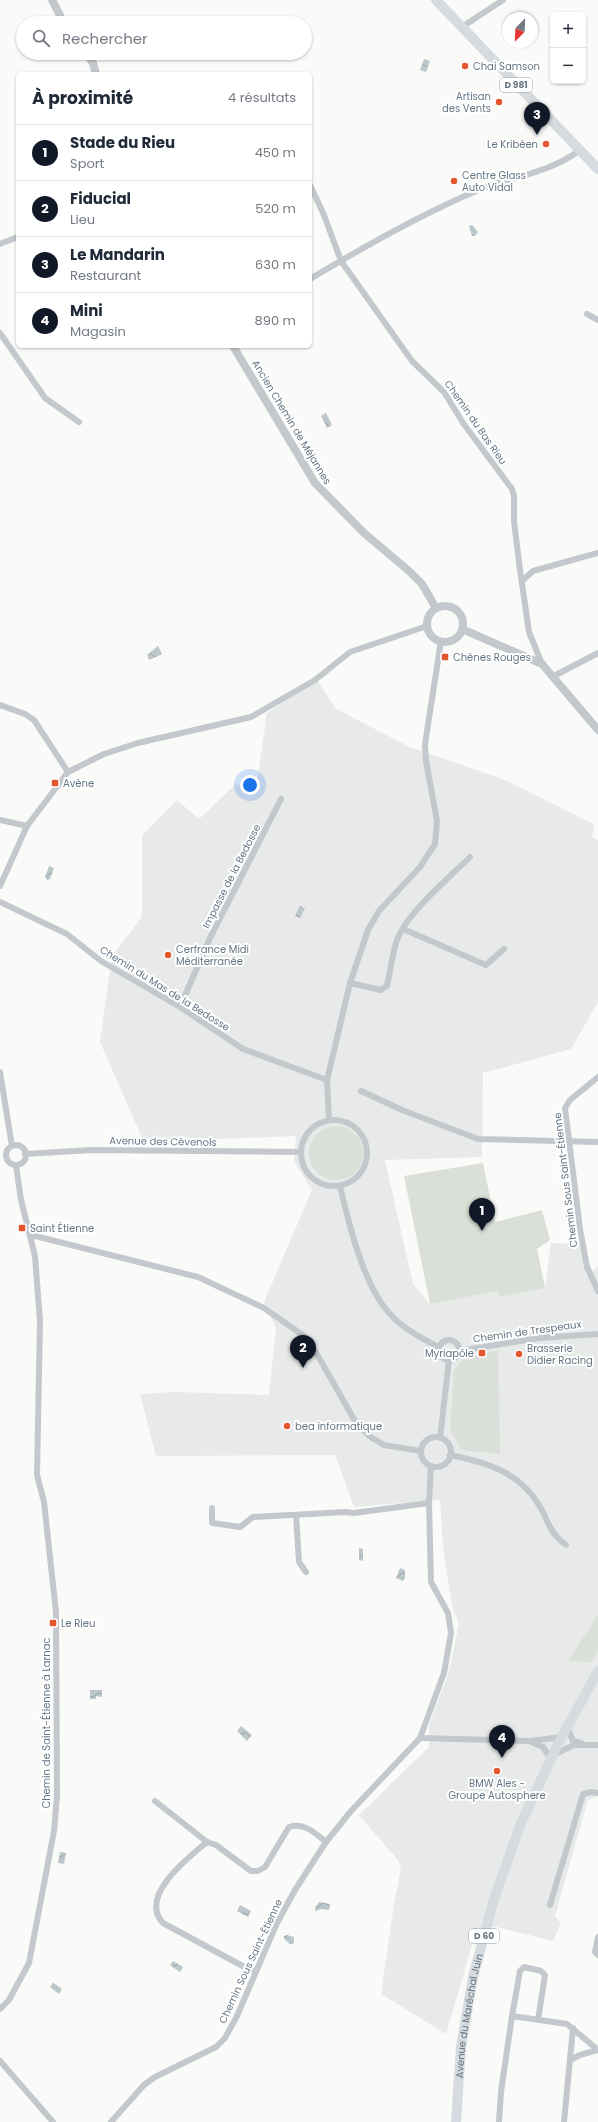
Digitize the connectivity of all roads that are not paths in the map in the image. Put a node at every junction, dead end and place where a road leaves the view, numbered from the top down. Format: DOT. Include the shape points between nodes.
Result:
graph roads {
  1 [pos="52,0"];
  2 [pos="436,0"];
  3 [pos="503,0"];
  4 [pos="60,16"];
  5 [pos="462,27"];
  6 [pos="91,60"];
  7 [pos="95,72"];
  8 [pos="580,150"];
  9 [pos="598,169"];
  10 [pos="312,189"];
  11 [pos="16,238"];
  12 [pos="0,244"];
  13 [pos="340,261"];
  14 [pos="312,278"];
  15 [pos="587,314"];
  16 [pos="598,320"];
  17 [pos="0,333"];
  18 [pos="234,348"];
  19 [pos="79,422"];
  20 [pos="598,553"];
  21 [pos="522,581"];
  22 [pos="436,608"];
  23 [pos="427,626"];
  24 [pos="462,630"];
  25 [pos="441,641"];
  26 [pos="598,653"];
  27 [pos="542,664"];
  28 [pos="554,676"];
  29 [pos="0,705"];
  30 [pos="598,730"];
  31 [pos="68,772"];
  32 [pos="281,799"];
  33 [pos="0,820"];
  34 [pos="27,826"];
  35 [pos="470,857"];
  36 [pos="0,886"];
  37 [pos="0,902"];
  38 [pos="403,929"];
  39 [pos="504,949"];
  40 [pos="350,983"];
  41 [pos="180,1007"];
  42 [pos="0,1072"];
  43 [pos="598,1077"];
  44 [pos="326,1080"];
  45 [pos="361,1091"];
  46 [pos="329,1120"];
  47 [pos="570,1142"];
  48 [pos="598,1142"];
  49 [pos="12,1146"];
  50 [pos="301,1152"];
  51 [pos="3,1153"];
  52 [pos="25,1154"];
  53 [pos="16,1165"];
  54 [pos="340,1186"];
  55 [pos="31,1235"];
  56 [pos="598,1291"];
  57 [pos="598,1334"];
  58 [pos="440,1348"];
  59 [pos="459,1351"];
  60 [pos="449,1360"];
  61 [pos="440,1438"];
  62 [pos="421,1451"];
  63 [pos="450,1455"];
  64 [pos="431,1466"];
  65 [pos="429,1503"];
  66 [pos="212,1508"];
  67 [pos="296,1515"];
  68 [pos="566,1545"];
  69 [pos="306,1572"];
  70 [pos="598,1671"];
  71 [pos="567,1727"];
  72 [pos="562,1737"];
  73 [pos="420,1738"];
  74 [pos="530,1741"];
  75 [pos="598,1745"];
  76 [pos="552,1757"];
  77 [pos="598,1793"];
  78 [pos="156,1802"];
  79 [pos="207,1842"];
  80 [pos="326,1842"];
  81 [pos="550,1904"];
  82 [pos="598,1937"];
  83 [pos="598,1955"];
  84 [pos="256,1971"];
  85 [pos="0,2008"];
  86 [pos="512,2016"];
  87 [pos="538,2020"];
  88 [pos="573,2028"];
  89 [pos="598,2050"];
  90 [pos="570,2060"];
  91 [pos="0,2061"];
  92 [pos="53,2122"];
  93 [pos="111,2122"];
  94 [pos="456,2122"];
  95 [pos="499,2122"];
  96 [pos="564,2122"];
  1 -- 4 [label="street"];
  2 -- 5 [label="main road, D 981"];
  3 -- 5 [label="street"];
  5 -- 8 [label="main road, D 981"];
  6 -- 7 [label="street"];
  8 -- 9 [label="main road, D 981"];
  8 -- 13 [label="street" via="560,163 478,191 403,225"];
  10 -- 13 [label="street, Chemin du Bas Rieu"];
  11 -- 12 [label="street"];
  13 -- 14 [label="street"];
  13 -- 21 [label="street, Chemin du Bas Rieu" via="412,361 444,392 512,489"];
  15 -- 16 [label="street"];
  17 -- 19 [label="street" via="45,398"];
  18 -- 22 [label="street, Ancien Chemin de Méjannes" via="315,483 364,533 422,584"];
  20 -- 21 [label="street" via="533,571"];
  21 -- 27 [label="street, Chemin du Bas Rieu" via="529,632"];
  22 -- 23 [label="street" via="429,616"];
  22 -- 24 [label="street" via="454,608 462,618"];
  23 -- 25 [label="street" via="432,636"];
  23 -- 31 [label="street" via="350,652 315,680 251,717 138,743 104,754"];
  24 -- 25 [label="street" via="456,638"];
  24 -- 27 [label="street"];
  25 -- 40 [label="street" via="425,744 437,821 435,844 420,867 379,911 368,930"];
  26 -- 28 [label="street"];
  27 -- 28 [label="street"];
  28 -- 30 [label="street"];
  29 -- 31 [label="street" via="34,720"];
  31 -- 34 [label="street"];
  32 -- 41 [label="street, Impasse de la Bedosse" via="210,938"];
  33 -- 34 [label="street"];
  34 -- 36 [label="street"];
  35 -- 38 [label="street" via="423,903"];
  37 -- 41 [label="street, Chemin du Mas de la Bedosse" via="67,934 100,960"];
  38 -- 39 [label="street" via="486,965"];
  38 -- 40 [label="street" via="396,942 388,986 381,990"];
  40 -- 44 [label="street"];
  41 -- 44 [label="street, Chemin du Mas de la Bedosse" via="243,1049"];
  42 -- 49 [label="street"];
  43 -- 47 [label="street, Chemin Sous Saint-Étienne" via="570,1100 565,1108"];
  44 -- 46 [label="street"];
  45 -- 47 [label="street" via="402,1110 478,1139"];
  46 -- 50 [label="street" via="309,1131 303,1141"];
  46 -- 54 [label="street" via="349,1123 361,1133 367,1148 368,1158 364,1168 350,1183"];
  47 -- 48 [label="street"];
  47 -- 56 [label="street, Chemin Sous Saint-Étienne" via="587,1267"];
  49 -- 51 [label="street"];
  49 -- 52 [label="street" via="22,1148"];
  50 -- 52 [label="street, Avenue des Cévenols" via="91,1150"];
  50 -- 54 [label="street" via="310,1175 323,1184"];
  51 -- 53 [label="street" via="9,1163"];
  52 -- 53 [label="street" via="22,1163"];
  53 -- 55 [label="street, Chemin de Saint-Étienne à Larnac" via="21,1200"];
  54 -- 58 [label="street" via="373,1290 389,1313 412,1332"];
  55 -- 62 [label="street" via="198,1277 264,1308 304,1336 355,1421 369,1436 384,1444"];
  55 -- 85 [label="street, Chemin de Saint-Étienne à Larnac" via="40,1322 37,1475 44,1502 56,1612 57,1796 54,1831 29,1963 13,1995"];
  57 -- 59 [label="street, Chemin de Trespeaux" via="540,1338"];
  58 -- 59 [label="street" via="443,1342 450,1340 456,1342"];
  58 -- 60 [label="street" via="442,1356"];
  59 -- 60 [label="street" via="455,1358"];
  60 -- 61 [label="street"];
  61 -- 62 [label="street" via="429,1439"];
  61 -- 63 [label="street" via="449,1446"];
  62 -- 64 [label="street" via="423,1460"];
  63 -- 64 [label="street" via="441,1466"];
  63 -- 68 [label="street" via="501,1469 514,1477 539,1505 553,1534"];
  64 -- 65 [label="street, Chemin Sous Saint-Étienne"];
  65 -- 67 [label="street" via="354,1513"];
  65 -- 73 [label="street, Chemin Sous Saint-Étienne" via="432,1582 448,1613 451,1633 444,1673"];
  66 -- 67 [label="street" via="212,1523 240,1527 253,1517"];
  67 -- 69 [label="street" via="299,1562"];
  70 -- 71 [label="main road, Avenue du Maréchal Juin / D 60"];
  71 -- 72 [label="main road, Avenue du Maréchal Juin / D 60"];
  71 -- 75 [label="street" via="573,1741"];
  72 -- 74 [label="street"];
  72 -- 76 [label="main road, Avenue du Maréchal Juin / D 60"];
  73 -- 74 [label="street"];
  73 -- 80 [label="street, Chemin Sous Saint-Étienne" via="351,1811"];
  74 -- 76 [label="street" via="543,1747"];
  75 -- 76 [label="street" via="574,1745"];
  76 -- 94 [label="main road, Avenue du Maréchal Juin / D 60" via="519,1830 494,1899 473,1977 461,2047"];
  77 -- 81 [label="street" via="583,1794"];
  78 -- 79 [label="street"];
  79 -- 80 [label="street" via="216,1845 251,1871 258,1871 265,1867 289,1827 302,1825"];
  79 -- 84 [label="street" via="181,1865 162,1890 155,1904 158,1917 163,1923"];
  80 -- 84 [label="street, Chemin Sous Saint-Étienne" via="280,1917"];
  82 -- 83 [label="street" via="595,1952"];
  84 -- 93 [label="street, Chemin Sous Saint-Étienne" via="237,2016 221,2043 203,2055 155,2077 144,2085"];
  86 -- 87 [label="street"];
  86 -- 87 [label="street" via="520,1971 524,1967 532,1968 545,1975"];
  86 -- 95 [label="street"];
  87 -- 88 [label="street" via="567,2024"];
  88 -- 89 [label="street"];
  88 -- 90 [label="street"];
  89 -- 90 [label="street"];
  90 -- 96 [label="street"];
  91 -- 92 [label="street"];
}
